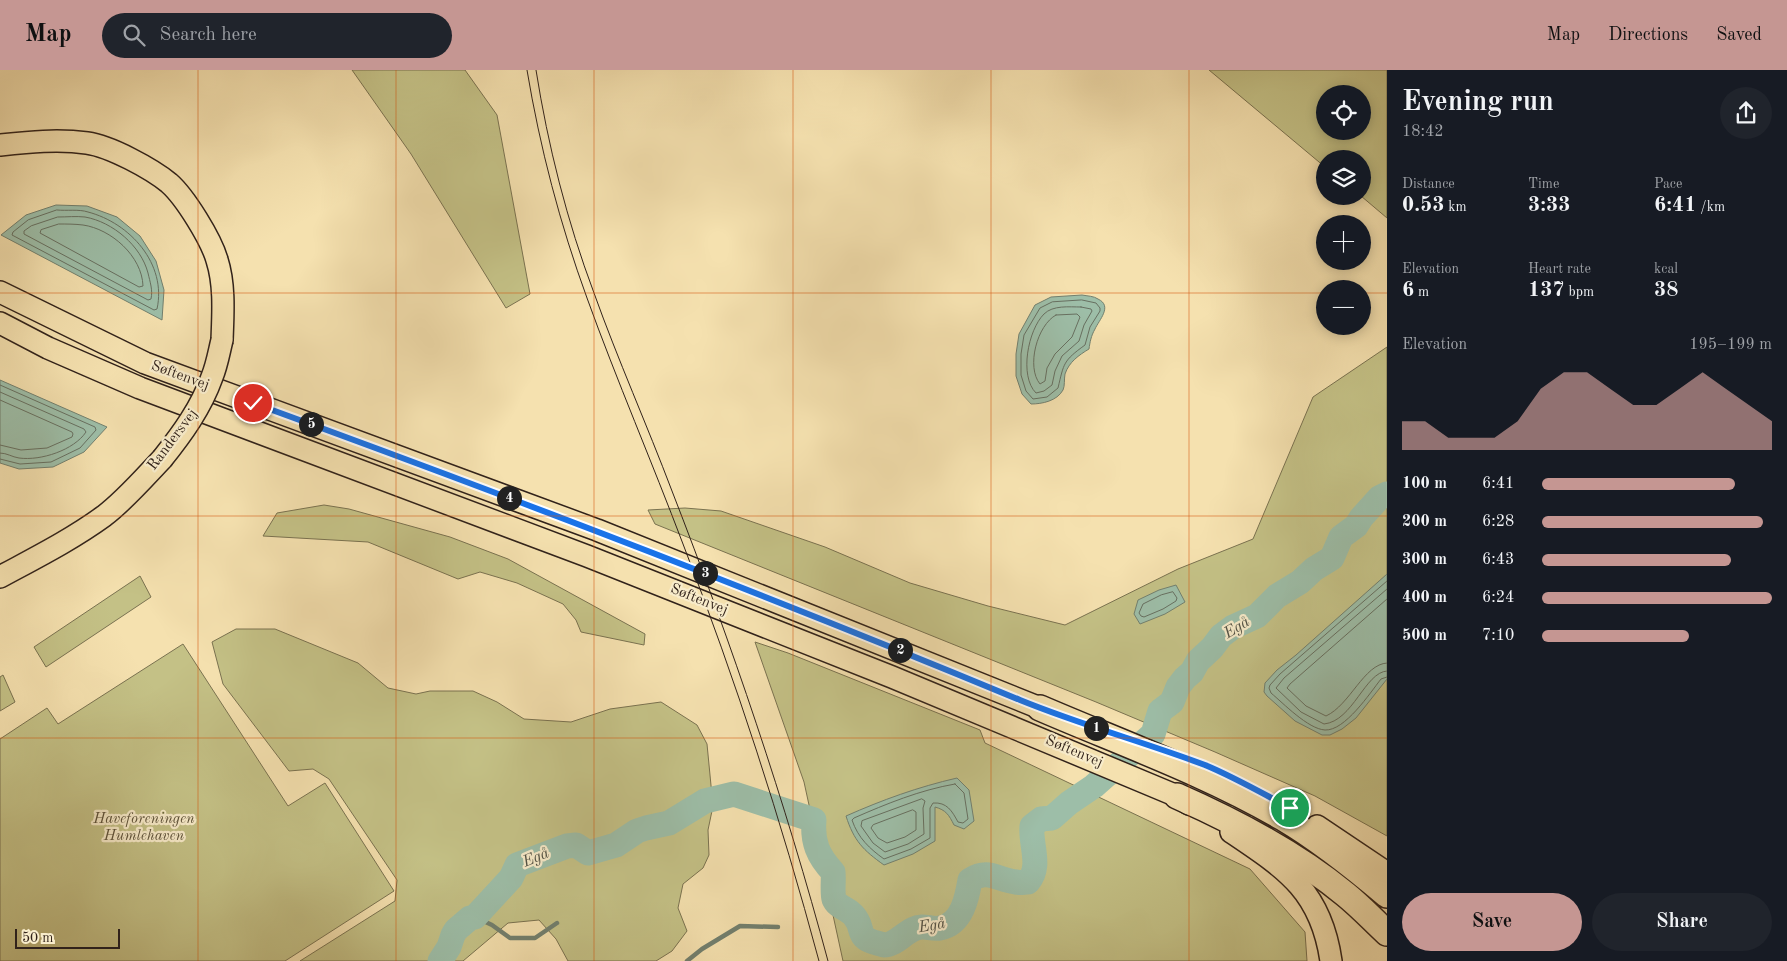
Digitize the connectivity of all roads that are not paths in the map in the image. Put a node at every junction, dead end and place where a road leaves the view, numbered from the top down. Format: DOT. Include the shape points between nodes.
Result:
graph roads {
  1 [pos="0,145"];
  2 [pos="0,292"];
  3 [pos="0,323"];
  4 [pos="0,577"];
  5 [pos="1040,708"];
  6 [pos="1199,769"];
  7 [pos="1176,795"];
  8 [pos="1387,873"];
  9 [pos="1387,895"];
  10 [pos="1387,933"];
  11 [pos="1331,961"];
  1 -- 4 [label="main road, Randersvej, bridge" via="48,141 90,143 131,158 170,184 197,218 217,260 223,301 222,340 212,377 182,434 162,459 105,515"];
  2 -- 5 [label="main road, Søftenvej" via="145,363 597,530"];
  3 -- 7 [label="main road, Søftenvej" via="140,388 588,556"];
  5 -- 6 [label="highway"];
  6 -- 8 [label="main road" via="1248,785 1290,808"];
  6 -- 9 [label="highway" via="1319,841"];
  7 -- 10 [label="highway" via="1247,830 1302,864 1346,894"];
  7 -- 11 [label="main road, Søftenvej" via="1275,862 1294,879 1317,910"];
}
